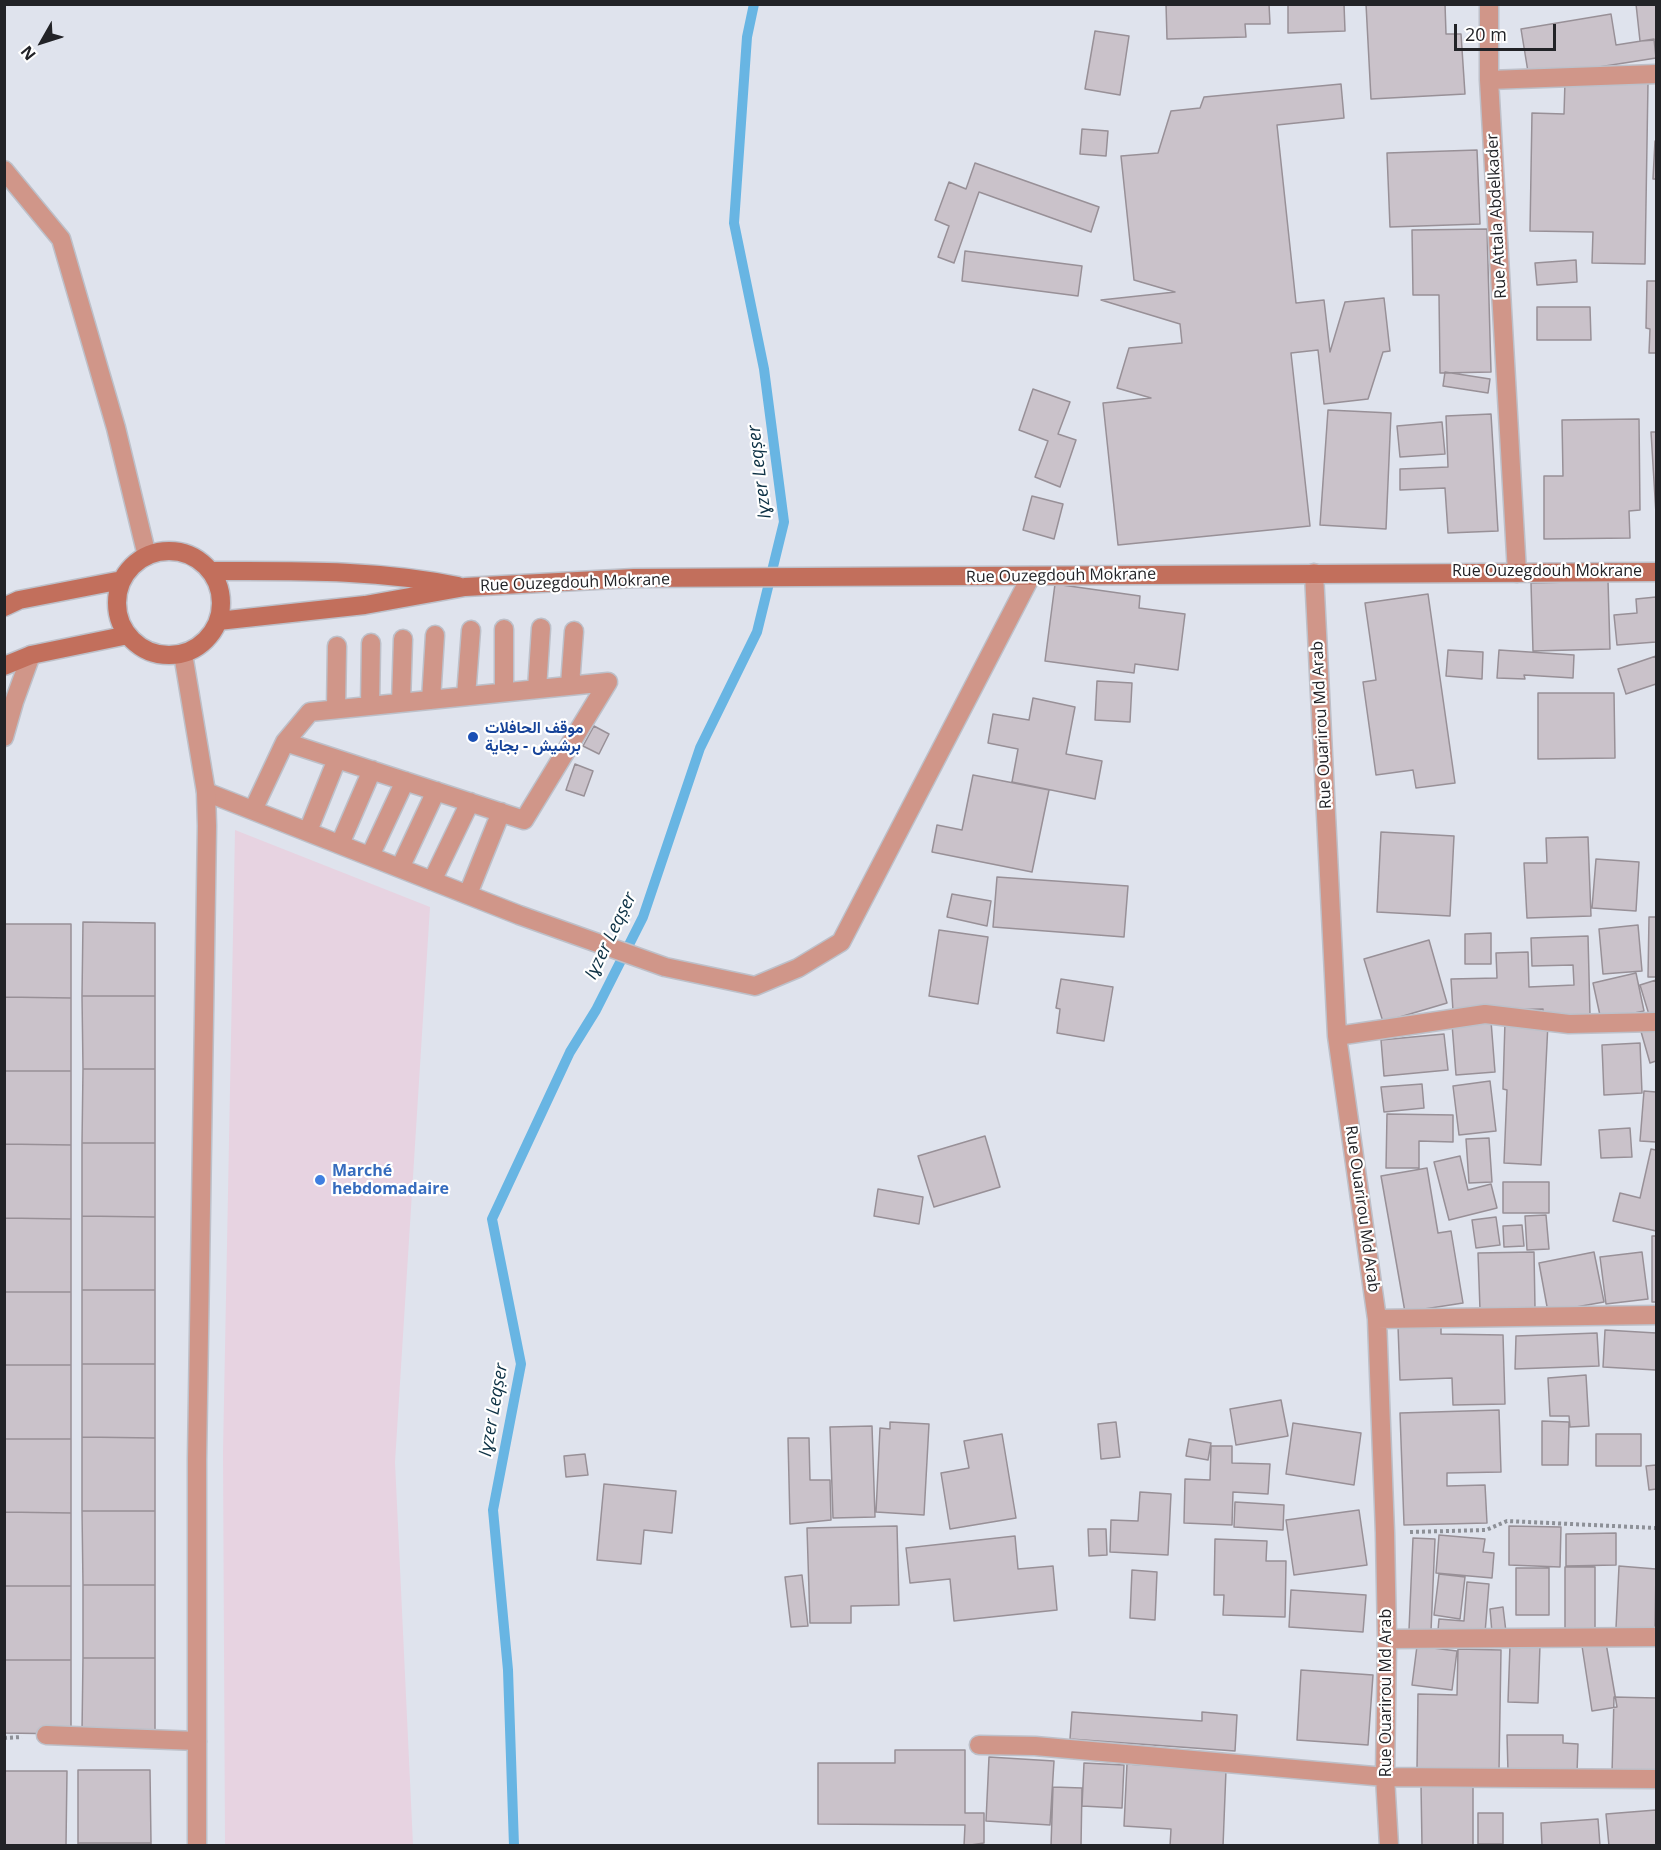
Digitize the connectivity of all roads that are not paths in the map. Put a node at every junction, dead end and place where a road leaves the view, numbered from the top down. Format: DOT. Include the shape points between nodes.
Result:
graph roads {
  1 [pos="1489,4"];
  2 [pos="1656,74"];
  3 [pos="1489,80"];
  4 [pos="4,170"];
  5 [pos="147,556"];
  6 [pos="210,571"];
  7 [pos="1656,572"];
  8 [pos="1314,573"];
  9 [pos="1517,573"];
  10 [pos="1031,576"];
  11 [pos="122,580"];
  12 [pos="465,587"];
  13 [pos="4,607"];
  14 [pos="218,621"];
  15 [pos="541,628"];
  16 [pos="504,629"];
  17 [pos="471,630"];
  18 [pos="574,631"];
  19 [pos="128,635"];
  20 [pos="435,635"];
  21 [pos="403,639"];
  22 [pos="371,643"];
  23 [pos="337,646"];
  24 [pos="183,654"];
  25 [pos="31,655"];
  26 [pos="4,666"];
  27 [pos="570,685"];
  28 [pos="537,689"];
  29 [pos="504,692"];
  30 [pos="466,696"];
  31 [pos="431,700"];
  32 [pos="401,703"];
  33 [pos="370,706"];
  34 [pos="336,709"];
  35 [pos="4,737"];
  36 [pos="285,742"];
  37 [pos="338,759"];
  38 [pos="372,771"];
  39 [pos="405,781"];
  40 [pos="436,791"];
  41 [pos="206,792"];
  42 [pos="470,802"];
  43 [pos="253,810"];
  44 [pos="501,812"];
  45 [pos="308,831"];
  46 [pos="340,844"];
  47 [pos="370,856"];
  48 [pos="400,868"];
  49 [pos="432,881"];
  50 [pos="468,894"];
  51 [pos="1656,1022"];
  52 [pos="1337,1036"];
  53 [pos="1656,1315"];
  54 [pos="1377,1318"];
  55 [pos="1656,1637"];
  56 [pos="1387,1639"];
  57 [pos="45,1735"];
  58 [pos="197,1741"];
  59 [pos="980,1745"];
  60 [pos="1385,1777"];
  61 [pos="1656,1779"];
  62 [pos="197,1845"];
  63 [pos="1389,1845"];
  1 -- 3 [label="street, Rue Attala Abdelkader"];
  2 -- 3 [label="street"];
  3 -- 9 [label="street, Rue Attala Abdelkader"];
  4 -- 5 [label="street" via="61,239 116,429"];
  5 -- 6 [label="main road" via="181,553 197,559"];
  5 -- 11 [label="main road"];
  6 -- 12 [label="main road, Rue Ouzegdouh Mokrane" via="359,572"];
  6 -- 14 [label="main road" via="221,603"];
  7 -- 9 [label="main road, Rue Ouzegdouh Mokrane"];
  8 -- 9 [label="main road, Rue Ouzegdouh Mokrane"];
  8 -- 10 [label="main road, Rue Ouzegdouh Mokrane"];
  8 -- 52 [label="street, Rue Ouarirou Md Arab"];
  10 -- 12 [label="main road, Rue Ouzegdouh Mokrane" via="634,578"];
  10 -- 50 [label="street" via="841,942 798,968 754,986 665,967"];
  11 -- 13 [label="main road" via="20,600"];
  11 -- 19 [label="main road" via="117,596 118,613"];
  12 -- 14 [label="main road, Rue Ouzegdouh Mokrane" via="365,605"];
  14 -- 24 [label="main road" via="210,636"];
  15 -- 28 [label="street"];
  16 -- 29 [label="street"];
  17 -- 30 [label="street"];
  18 -- 27 [label="street"];
  19 -- 24 [label="main road" via="149,651"];
  19 -- 25 [label="main road"];
  20 -- 31 [label="street"];
  21 -- 32 [label="street"];
  22 -- 33 [label="street"];
  23 -- 34 [label="street"];
  24 -- 41 [label="street"];
  25 -- 26 [label="main road"];
  25 -- 35 [label="street"];
  27 -- 28 [label="street"];
  27 -- 44 [label="street" via="608,682 524,820"];
  28 -- 29 [label="street"];
  29 -- 30 [label="street"];
  30 -- 31 [label="street"];
  31 -- 32 [label="street"];
  32 -- 33 [label="street"];
  33 -- 34 [label="street"];
  34 -- 36 [label="street" via="310,712"];
  36 -- 37 [label="street"];
  36 -- 43 [label="street"];
  37 -- 38 [label="street"];
  37 -- 45 [label="street"];
  38 -- 39 [label="street"];
  38 -- 46 [label="street"];
  39 -- 40 [label="street"];
  39 -- 47 [label="street"];
  40 -- 42 [label="street"];
  40 -- 48 [label="street"];
  41 -- 43 [label="street"];
  41 -- 58 [label="street"];
  42 -- 44 [label="street"];
  42 -- 49 [label="street"];
  43 -- 45 [label="street"];
  44 -- 50 [label="street"];
  45 -- 46 [label="street"];
  46 -- 47 [label="street"];
  47 -- 48 [label="street"];
  48 -- 49 [label="street"];
  49 -- 50 [label="street"];
  51 -- 52 [label="street" via="1569,1024 1485,1014"];
  52 -- 54 [label="street, Rue Ouarirou Md Arab"];
  53 -- 54 [label="street"];
  54 -- 56 [label="street, Rue Ouarirou Md Arab"];
  55 -- 56 [label="street"];
  56 -- 60 [label="street, Rue Ouarirou Md Arab"];
  57 -- 58 [label="street"];
  58 -- 62 [label="street"];
  59 -- 60 [label="street" via="1035,1746"];
  60 -- 61 [label="street"];
  60 -- 63 [label="street, Rue Ouarirou Md Arab"];
}
